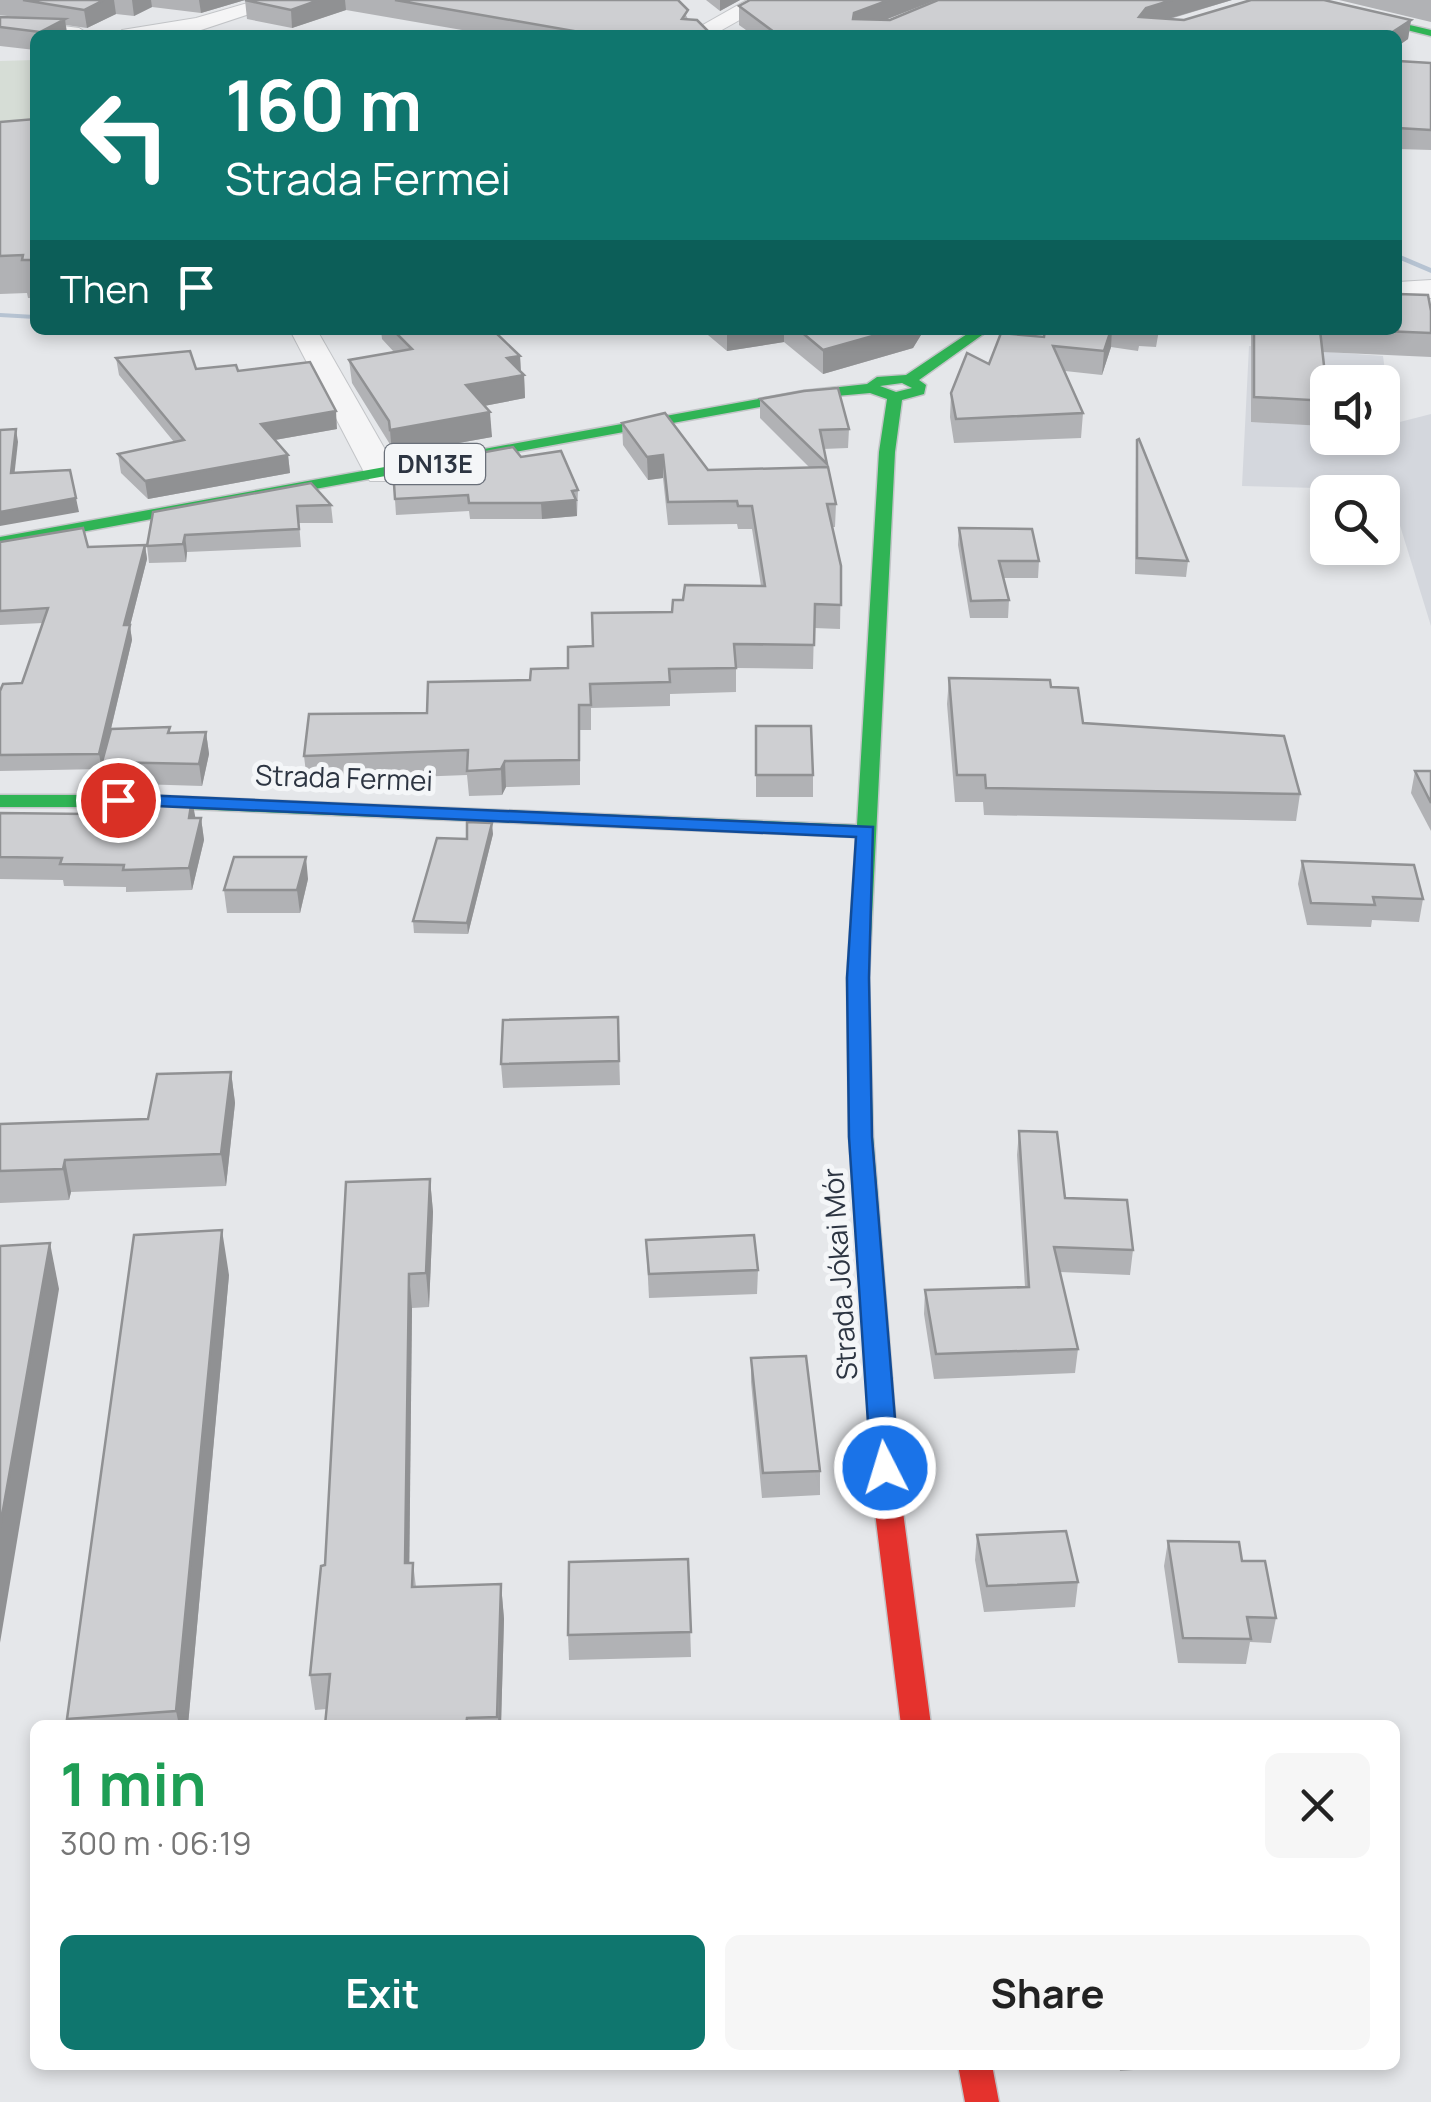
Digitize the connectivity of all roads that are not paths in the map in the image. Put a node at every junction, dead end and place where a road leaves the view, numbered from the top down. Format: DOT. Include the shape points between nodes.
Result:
graph roads {
  1 [pos="282,0"];
  2 [pos="764,0"];
  3 [pos="1292,0"];
  4 [pos="0,25"];
  5 [pos="40,30"];
  6 [pos="161,30"];
  7 [pos="706,30"];
  8 [pos="1431,33"];
  9 [pos="305,335"];
  10 [pos="975,335"];
  11 [pos="902,388"];
  12 [pos="382,474"];
  13 [pos="0,542"];
  14 [pos="0,802"];
  15 [pos="866,831"];
  16 [pos="915,1720"];
  17 [pos="976,2070"];
  18 [pos="982,2102"];
  1 -- 6 [label="street"];
  2 -- 7 [label="street"];
  3 -- 8 [label="main road"];
  4 -- 5 [label="street"];
  9 -- 12 [label="street"];
  10 -- 11 [label="main road, DN13E"];
  11 -- 12 [label="main road, DN13E" via="882,379 870,388 804,394"];
  11 -- 15 [label="main road, Strada Jókai Mór" via="887,452"];
  12 -- 13 [label="main road, DN13E"];
  14 -- 15 [label="main road, Strada Fermei" via="162,801"];
  15 -- 16 [label="main road, Strada Jókai Mór" via="858,978 860,1137 888,1504"];
  17 -- 18 [label="main road"];
}
